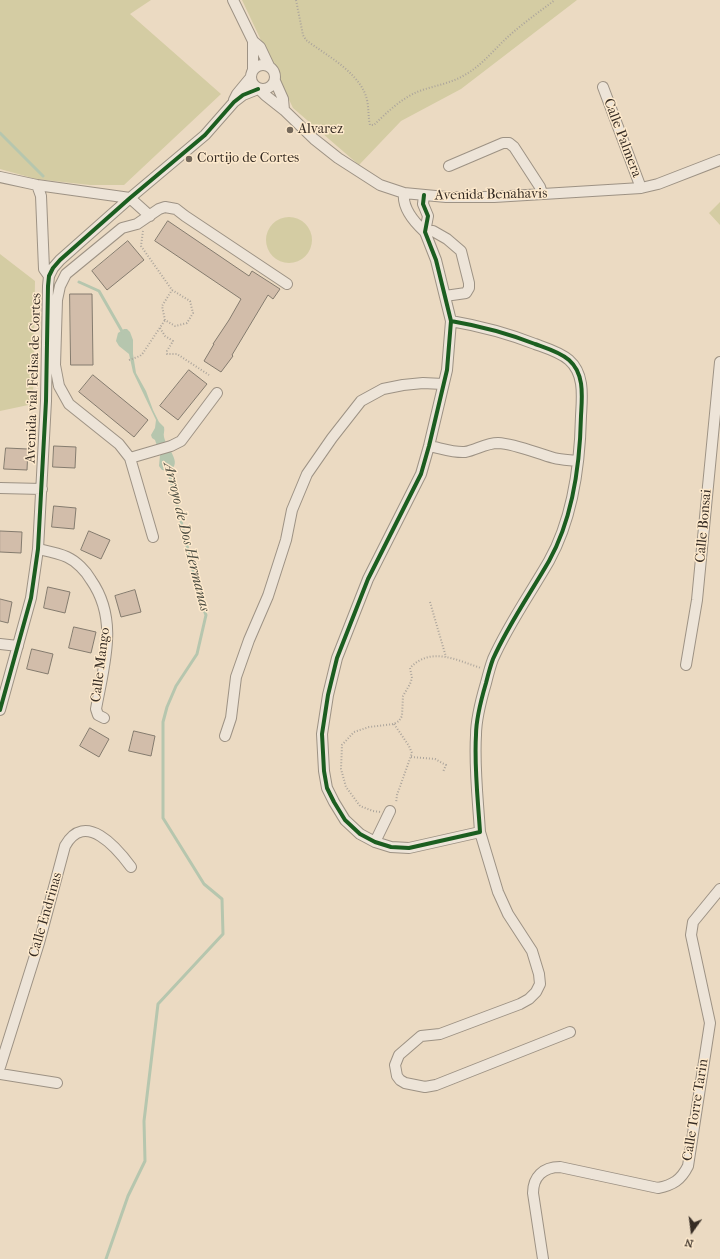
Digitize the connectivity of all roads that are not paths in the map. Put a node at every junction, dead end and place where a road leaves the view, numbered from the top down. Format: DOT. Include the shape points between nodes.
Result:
graph roads {
  1 [pos="233,0"];
  2 [pos="253,41"];
  3 [pos="269,66"];
  4 [pos="252,73"];
  5 [pos="275,81"];
  6 [pos="603,87"];
  7 [pos="259,89"];
  8 [pos="234,102"];
  9 [pos="284,110"];
  10 [pos="720,160"];
  11 [pos="449,166"];
  12 [pos="0,176"];
  13 [pos="37,185"];
  14 [pos="641,188"];
  15 [pos="404,193"];
  16 [pos="542,194"];
  17 [pos="424,195"];
  18 [pos="130,198"];
  19 [pos="145,215"];
  20 [pos="425,232"];
  21 [pos="49,276"];
  22 [pos="287,284"];
  23 [pos="445,296"];
  24 [pos="451,321"];
  25 [pos="720,362"];
  26 [pos="719,381"];
  27 [pos="443,384"];
  28 [pos="217,393"];
  29 [pos="429,446"];
  30 [pos="130,458"];
  31 [pos="578,461"];
  32 [pos="0,488"];
  33 [pos="42,489"];
  34 [pos="153,537"];
  35 [pos="38,549"];
  36 [pos="0,644"];
  37 [pos="18,646"];
  38 [pos="686,666"];
  39 [pos="0,710"];
  40 [pos="104,718"];
  41 [pos="225,736"];
  42 [pos="394,810"];
  43 [pos="480,832"];
  44 [pos="376,842"];
  45 [pos="131,867"];
  46 [pos="720,889"];
  47 [pos="570,1032"];
  48 [pos="0,1067"];
  49 [pos="0,1074"];
  50 [pos="57,1083"];
  51 [pos="543,1259"];
  1 -- 2 [label="street"];
  2 -- 3 [label="street" via="260,47"];
  2 -- 4 [label="street"];
  3 -- 4 [label="street" via="260,65"];
  3 -- 5 [label="street" via="275,73"];
  4 -- 7 [label="street" via="254,85"];
  4 -- 8 [label="street, Avenida vial Felisa de Cortes"];
  5 -- 7 [label="street" via="269,88"];
  5 -- 9 [label="street" via="283,99"];
  6 -- 14 [label="street, Calle Palmera"];
  7 -- 8 [label="street, Avenida vial Felisa de Cortes" via="243,95"];
  7 -- 9 [label="street, Avenida Benahavis"];
  8 -- 18 [label="street, Avenida vial Felisa de Cortes" via="205,135"];
  9 -- 15 [label="street, Avenida Benahavis" via="314,140 356,170 380,185"];
  10 -- 14 [label="street, Avenida Benahavis"];
  11 -- 16 [label="street" via="503,143 509,143 540,187"];
  12 -- 13 [label="street"];
  13 -- 18 [label="street"];
  13 -- 21 [label="street" via="40,196 44,269"];
  14 -- 16 [label="street, Avenida Benahavis"];
  15 -- 17 [label="street, Avenida Benahavis"];
  15 -- 20 [label="street" via="403,201 415,223"];
  16 -- 17 [label="street, Avenida Benahavis" via="446,197"];
  17 -- 20 [label="street" via="423,204 428,216"];
  18 -- 19 [label="street"];
  18 -- 21 [label="street, Avenida vial Felisa de Cortes" via="60,260"];
  19 -- 22 [label="street" via="165,207 176,209"];
  19 -- 30 [label="street" via="137,224 122,228 66,274 56,300 55,365 59,386 69,404 118,444"];
  20 -- 23 [label="street" via="436,260"];
  20 -- 23 [label="street" via="433,231 461,251 470,283 469,288 466,293"];
  21 -- 33 [label="street, Avenida vial Felisa de Cortes"];
  23 -- 24 [label="street"];
  24 -- 27 [label="street" via="449,355"];
  24 -- 31 [label="street" via="507,333 554,351 569,360 581,381"];
  25 -- 26 [label="street, Calle Bonsai"];
  26 -- 38 [label="street, Calle Bonsai" via="698,600"];
  27 -- 29 [label="street"];
  27 -- 41 [label="street" via="397,386 383,389 362,401 307,474 292,510 286,540 270,589 248,640 236,677"];
  28 -- 30 [label="street" via="181,440 171,446"];
  29 -- 31 [label="street" via="464,452 486,444 506,444 556,459"];
  29 -- 44 [label="street" via="417,484 368,579 337,658 322,734 327,788 345,820 360,834"];
  30 -- 34 [label="street"];
  31 -- 43 [label="street" via="571,501 559,539 492,660 478,713 476,734"];
  32 -- 33 [label="street"];
  33 -- 35 [label="street, Avenida vial Felisa de Cortes"];
  35 -- 37 [label="street, Avenida vial Felisa de Cortes" via="31,598"];
  35 -- 40 [label="street, Calle Mango" via="68,557 77,564 88,574 103,600 108,633 96,709 98,715"];
  36 -- 37 [label="street"];
  37 -- 39 [label="street, Avenida vial Felisa de Cortes"];
  42 -- 44 [label="street"];
  43 -- 44 [label="street" via="409,848 391,848"];
  43 -- 47 [label="street" via="498,892 508,914 532,952 540,984 529,999 440,1034 421,1036 400,1055 395,1065 397,1076 405,1083 425,1087 436,1085"];
  45 -- 48 [label="street, Calle Endrinas" via="102,836 85,831 71,836 65,846 39,943"];
  46 -- 51 [label="street, Calle Torre Tarin" via="694,922 691,935 710,1023 688,1166 676,1182 658,1188 560,1167 546,1169 540,1173 533,1186"];
  49 -- 50 [label="street"];
}
